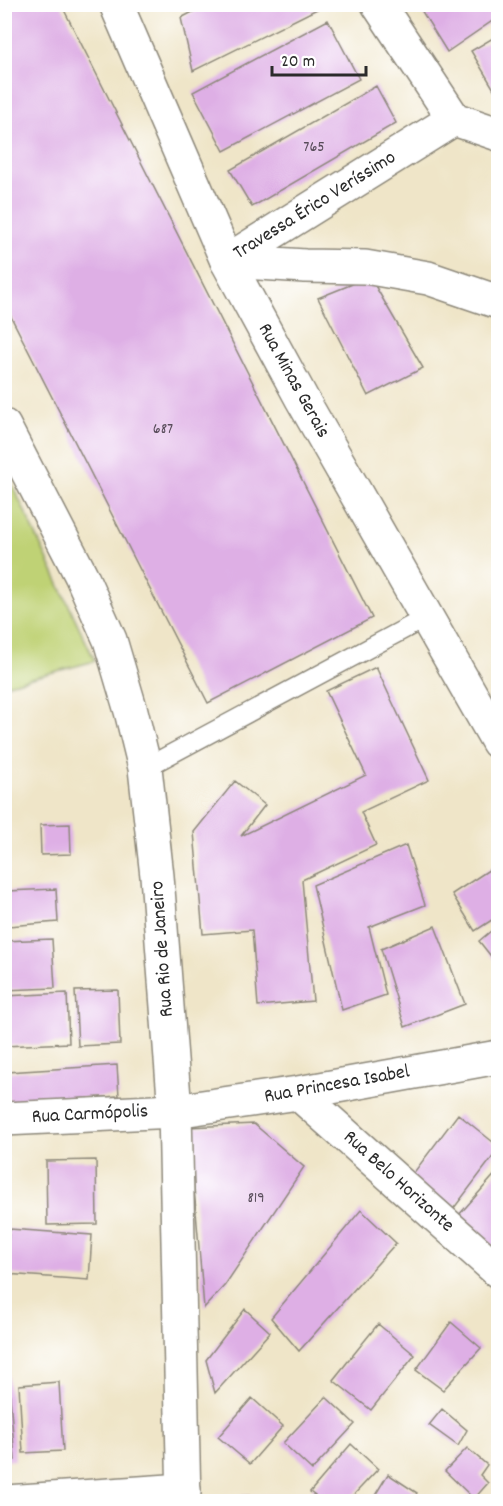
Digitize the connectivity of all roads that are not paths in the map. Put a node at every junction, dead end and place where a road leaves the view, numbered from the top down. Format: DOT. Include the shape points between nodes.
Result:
graph roads {
  1 [pos="116,4"];
  2 [pos="378,4"];
  3 [pos="454,119"];
  4 [pos="498,134"];
  5 [pos="227,261"];
  6 [pos="498,302"];
  7 [pos="4,426"];
  8 [pos="426,617"];
  9 [pos="498,742"];
  10 [pos="145,768"];
  11 [pos="498,1057"];
  12 [pos="298,1093"];
  13 [pos="175,1111"];
  14 [pos="4,1119"];
  15 [pos="498,1271"];
  16 [pos="184,1496"];
  17 [pos="6,1502"];
  1 -- 5 [label="street, Rua Minas Gerais"];
  2 -- 3 [label="street"];
  3 -- 4 [label="street"];
  3 -- 5 [label="street, Travessa Érico Veríssimo"];
  5 -- 6 [label="street, Travessa Érico Veríssimo" via="364,267 428,278"];
  5 -- 8 [label="street, Rua Minas Gerais"];
  7 -- 10 [label="street, Rua Rio de Janeiro" via="110,640"];
  8 -- 9 [label="street, Rua Minas Gerais"];
  8 -- 10 [label="lane"];
  10 -- 13 [label="street, Rua Rio de Janeiro"];
  11 -- 12 [label="street, Rua Princesa Isabel"];
  12 -- 13 [label="street, Rua Princesa Isabel"];
  12 -- 15 [label="street, Rua Belo Horizonte"];
  13 -- 14 [label="street, Rua Carmópolis"];
  13 -- 16 [label="street, Rua Rio de Janeiro"];
  16 -- 17 [label="street"];
}
